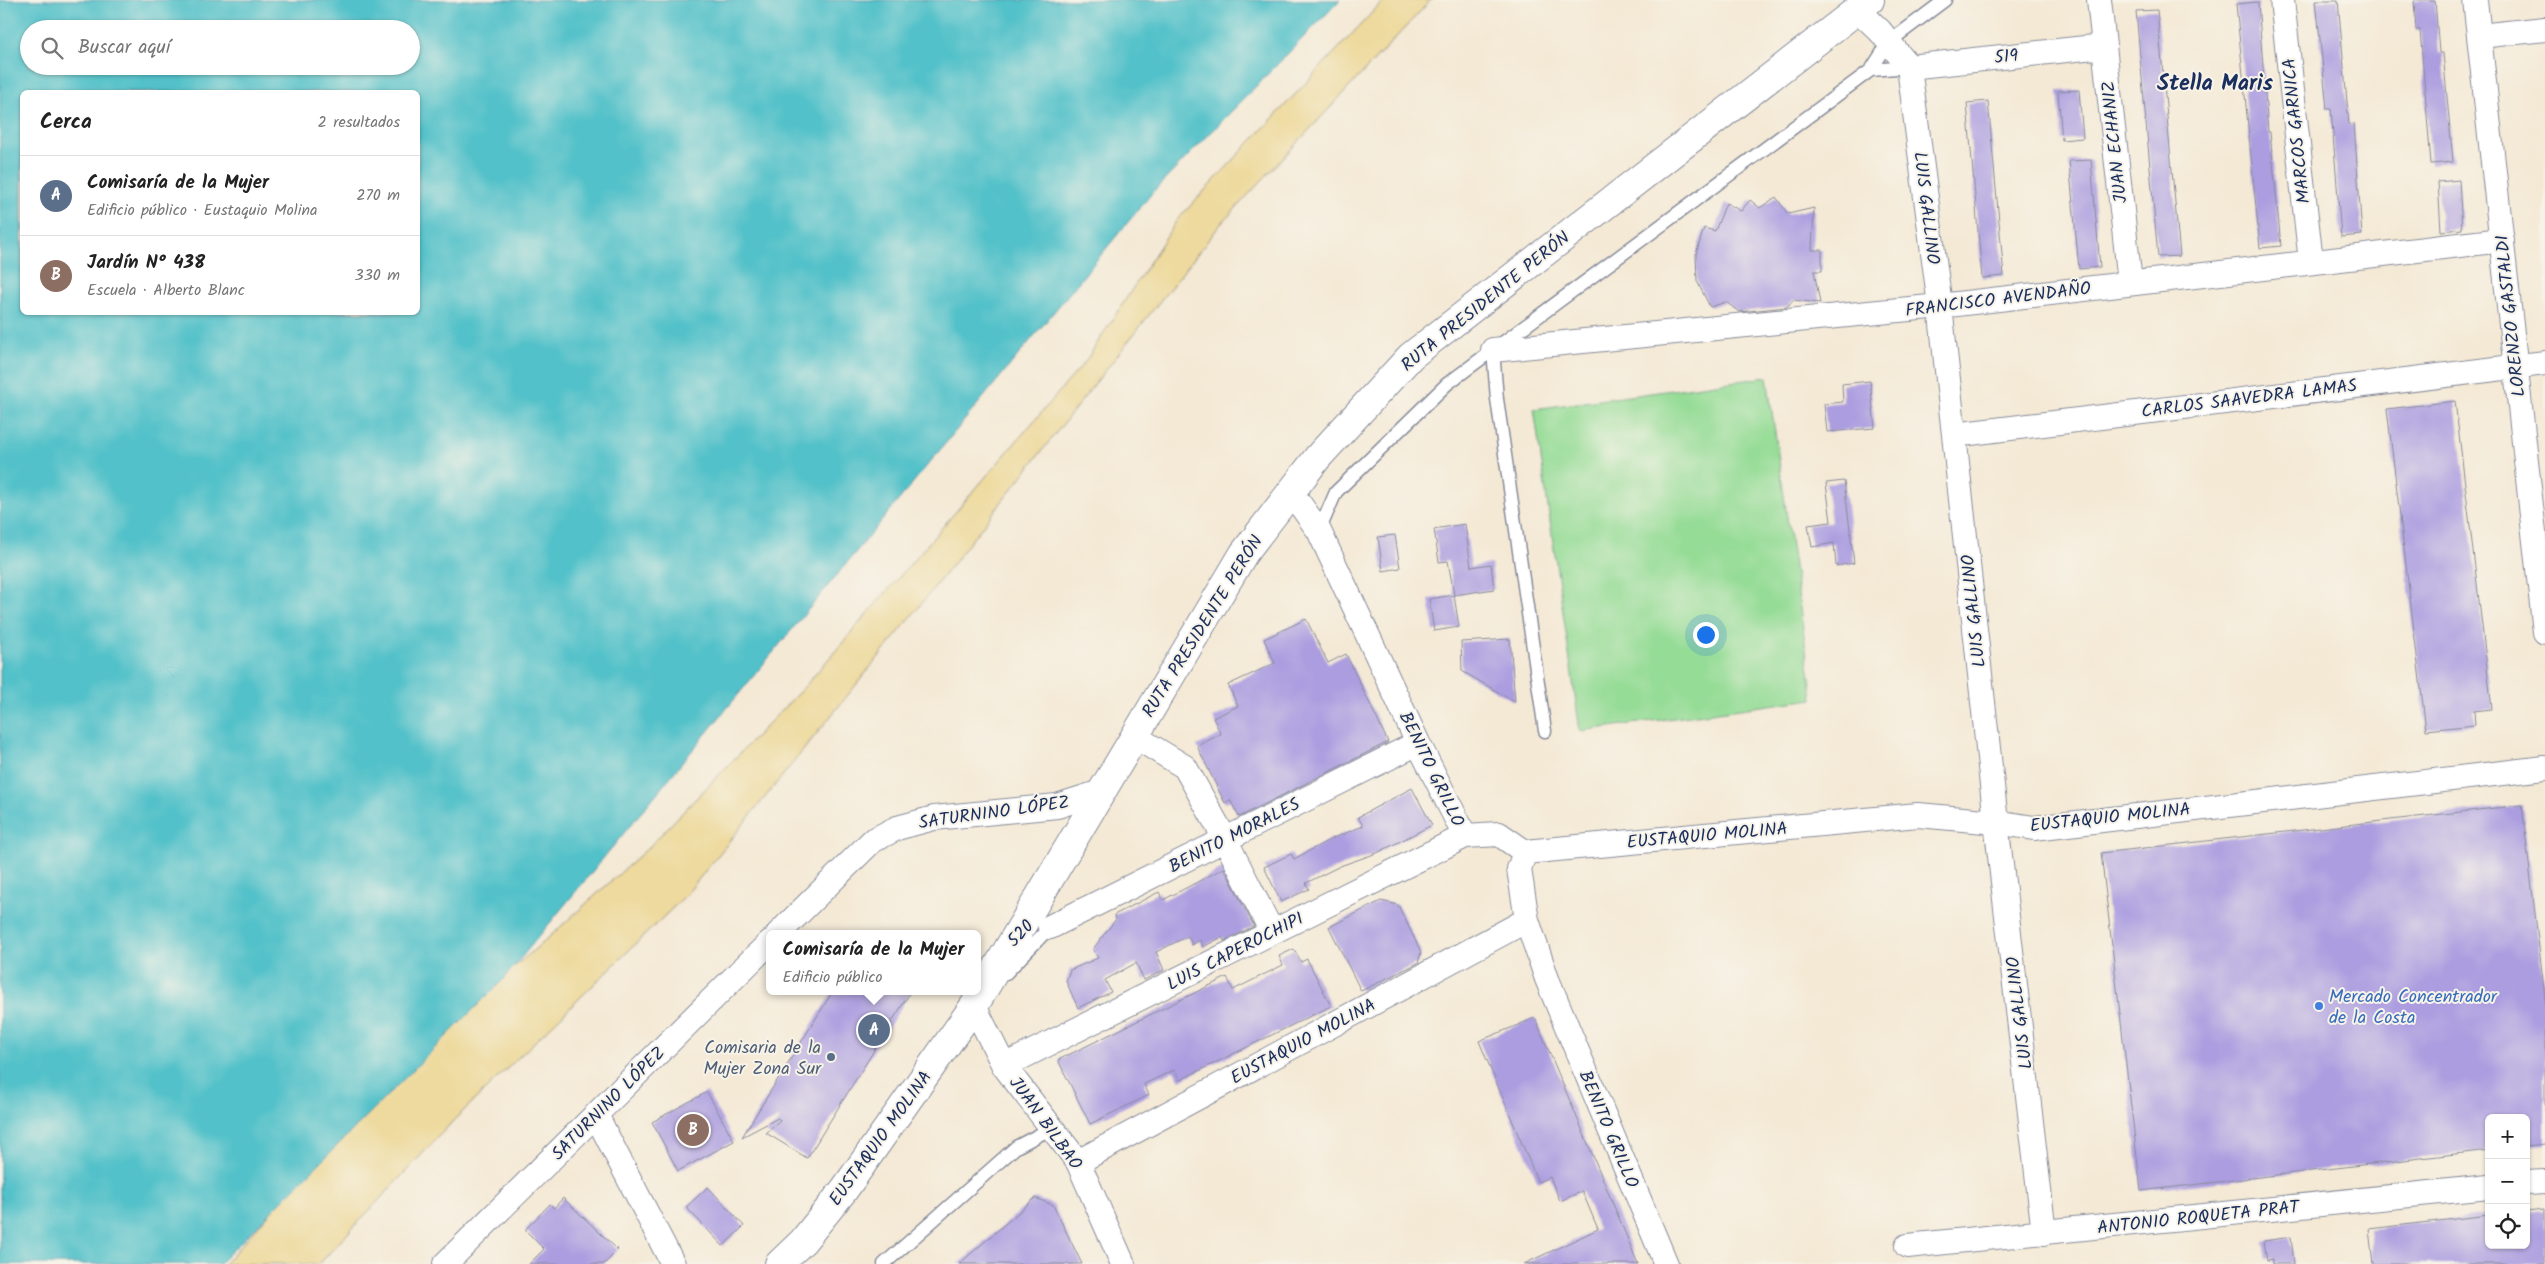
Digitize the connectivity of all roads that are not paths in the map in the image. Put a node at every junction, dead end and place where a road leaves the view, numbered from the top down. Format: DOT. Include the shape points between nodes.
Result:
graph roads {
  1 [pos="1944,0"];
  2 [pos="2099,0"];
  3 [pos="2282,0"];
  4 [pos="2476,0"];
  5 [pos="1863,4"];
  6 [pos="2545,29"];
  7 [pos="2479,36"];
  8 [pos="1889,42"];
  9 [pos="2104,46"];
  10 [pos="1909,67"];
  11 [pos="1871,70"];
  12 [pos="2502,240"];
  13 [pos="2310,262"];
  14 [pos="2130,283"];
  15 [pos="1940,306"];
  16 [pos="1493,350"];
  17 [pos="2545,363"];
  18 [pos="2516,366"];
  19 [pos="1954,434"];
  20 [pos="1291,492"];
  21 [pos="1319,531"];
  22 [pos="2545,632"];
  23 [pos="1545,731"];
  24 [pos="1134,736"];
  25 [pos="1418,743"];
  26 [pos="2545,768"];
  27 [pos="1101,792"];
  28 [pos="1996,822"];
  29 [pos="1465,836"];
  30 [pos="1225,839"];
  31 [pos="1526,852"];
  32 [pos="1527,920"];
  33 [pos="1050,927"];
  34 [pos="782,930"];
  35 [pos="1272,932"];
  36 [pos="766,946"];
  37 [pos="981,994"];
  38 [pos="981,995"];
  39 [pos="974,1006"];
  40 [pos="1004,1066"];
  41 [pos="596,1115"];
  42 [pos="1052,1128"];
  43 [pos="1078,1162"];
  44 [pos="2545,1182"];
  45 [pos="2530,1184"];
  46 [pos="2485,1187"];
  47 [pos="2044,1233"];
  48 [pos="1907,1246"];
  49 [pos="445,1264"];
  50 [pos="673,1264"];
  51 [pos="779,1264"];
  52 [pos="884,1264"];
  53 [pos="1123,1264"];
  54 [pos="1666,1264"];
  1 -- 8 [label="lane"];
  2 -- 9 [label="street, JUAN ECHANIZ"];
  3 -- 13 [label="street, MARCOS GARNICA"];
  4 -- 7 [label="street, LORENZO GASTALDI"];
  5 -- 8 [label="street"];
  5 -- 20 [label="main road, RUTA PRESIDENTE PERÓN" via="1411,356 1318,457"];
  6 -- 7 [label="street"];
  7 -- 12 [label="street, LORENZO GASTALDI"];
  8 -- 10 [label="street"];
  8 -- 11 [label="lane"];
  9 -- 10 [label="street, 519"];
  9 -- 14 [label="street, JUAN ECHANIZ"];
  10 -- 11 [label="lane"];
  10 -- 15 [label="street, LUIS GALLINO"];
  11 -- 16 [label="lane"];
  12 -- 13 [label="street, FRANCISCO AVENDAÑO"];
  12 -- 18 [label="street, LORENZO GASTALDI"];
  13 -- 14 [label="street, FRANCISCO AVENDAÑO"];
  14 -- 15 [label="street, FRANCISCO AVENDAÑO"];
  15 -- 16 [label="street, FRANCISCO AVENDAÑO"];
  15 -- 19 [label="street, LUIS GALLINO"];
  16 -- 21 [label="lane" via="1447,384 1336,492"];
  16 -- 23 [label="lane" via="1497,399"];
  17 -- 18 [label="street, CARLOS SAAVEDRA LAMAS"];
  18 -- 19 [label="street, CARLOS SAAVEDRA LAMAS"];
  18 -- 22 [label="street, LORENZO GASTALDI"];
  19 -- 28 [label="street, LUIS GALLINO"];
  20 -- 21 [label="street, BENITO GRILLO"];
  20 -- 24 [label="main road, RUTA PRESIDENTE PERÓN" via="1244,553"];
  21 -- 25 [label="street, BENITO GRILLO"];
  24 -- 27 [label="main road, RUTA PRESIDENTE PERÓN"];
  24 -- 30 [label="street" via="1186,767"];
  25 -- 29 [label="street, BENITO GRILLO"];
  25 -- 30 [label="street, BENITO MORALES"];
  26 -- 28 [label="street, EUSTAQUIO MOLINA" via="2034,828"];
  27 -- 34 [label="street, SATURNINO LÓPEZ" via="1057,806 934,818 897,828 872,841"];
  27 -- 37 [label="main road, RUTA PRESIDENTE PERÓN"];
  28 -- 31 [label="street, EUSTAQUIO MOLINA" via="1918,815"];
  28 -- 47 [label="street, LUIS GALLINO"];
  29 -- 31 [label="street, BENITO GRILLO" via="1499,834"];
  29 -- 35 [label="street, LUIS CAPEROCHIPI"];
  30 -- 33 [label="street, BENITO MORALES"];
  30 -- 35 [label="street"];
  31 -- 32 [label="street, BENITO GRILLO" via="1519,869"];
  32 -- 43 [label="street, EUSTAQUIO MOLINA"];
  32 -- 54 [label="street, BENITO GRILLO" via="1547,979"];
  33 -- 39 [label="lane, 520"];
  35 -- 40 [label="street, LUIS CAPEROCHIPI"];
  36 -- 41 [label="street, SATURNINO LÓPEZ"];
  38 -- 39 [label="main road, RUTA PRESIDENTE PERÓN"];
  39 -- 40 [label="street, JUAN BILBAO"];
  39 -- 51 [label="main road, EUSTAQUIO MOLINA" via="844,1190 803,1241"];
  40 -- 42 [label="street, JUAN BILBAO"];
  41 -- 49 [label="street, SATURNINO LÓPEZ"];
  41 -- 50 [label="street"];
  42 -- 43 [label="street, JUAN BILBAO"];
  42 -- 52 [label="lane" via="1016,1148"];
  43 -- 53 [label="street, JUAN BILBAO"];
  44 -- 45 [label="street"];
  46 -- 47 [label="street, ANTONIO ROQUETA PRAT"];
  47 -- 48 [label="street, ANTONIO ROQUETA PRAT"];
}
